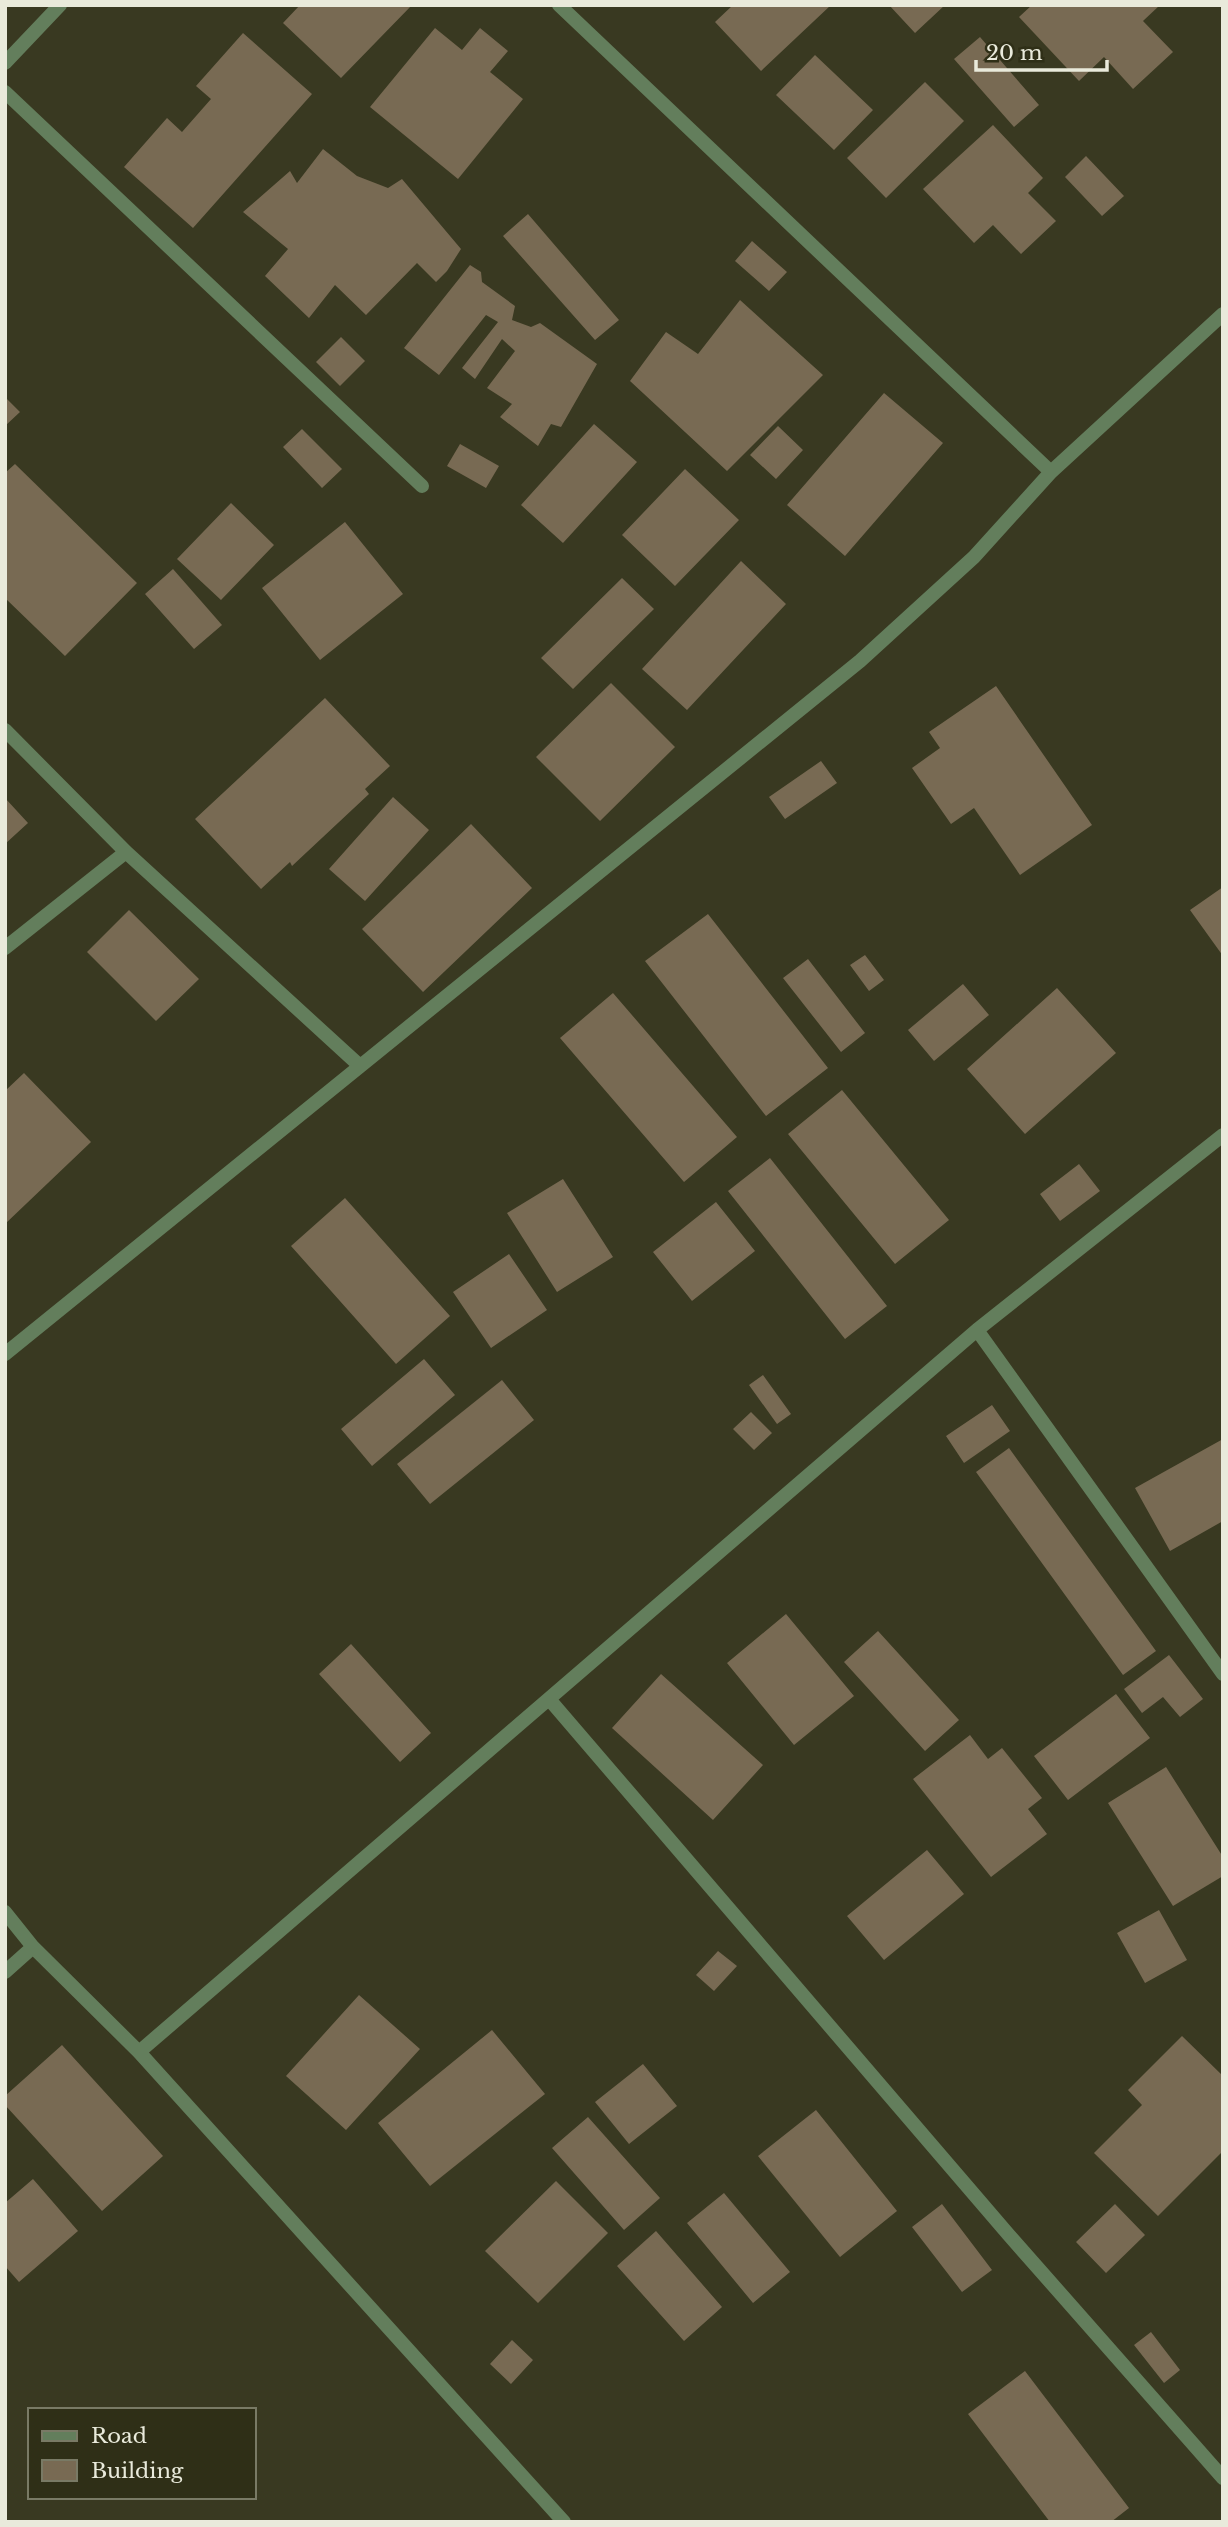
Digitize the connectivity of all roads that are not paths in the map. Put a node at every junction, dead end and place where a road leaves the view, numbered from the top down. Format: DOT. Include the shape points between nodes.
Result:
graph roads {
  1 [pos="60,5"];
  2 [pos="559,5"];
  3 [pos="5,63"];
  4 [pos="5,92"];
  5 [pos="1223,314"];
  6 [pos="1051,472"];
  7 [pos="422,486"];
  8 [pos="5,730"];
  9 [pos="126,852"];
  10 [pos="5,948"];
  11 [pos="360,1066"];
  12 [pos="1223,1135"];
  13 [pos="976,1330"];
  14 [pos="5,1354"];
  15 [pos="1223,1674"];
  16 [pos="549,1699"];
  17 [pos="5,1912"];
  18 [pos="33,1947"];
  19 [pos="5,1972"];
  20 [pos="139,2052"];
  21 [pos="1223,2478"];
  22 [pos="564,2522"];
  1 -- 3 [label="street"];
  2 -- 6 [label="street"];
  4 -- 7 [label="street"];
  5 -- 6 [label="street"];
  6 -- 11 [label="street" via="974,557 860,661"];
  8 -- 9 [label="street"];
  9 -- 10 [label="street"];
  9 -- 11 [label="street"];
  11 -- 14 [label="street"];
  12 -- 13 [label="street"];
  13 -- 15 [label="street"];
  13 -- 16 [label="street"];
  16 -- 20 [label="street"];
  16 -- 21 [label="street"];
  17 -- 18 [label="street"];
  18 -- 19 [label="street"];
  18 -- 20 [label="street"];
  20 -- 22 [label="street"];
}
